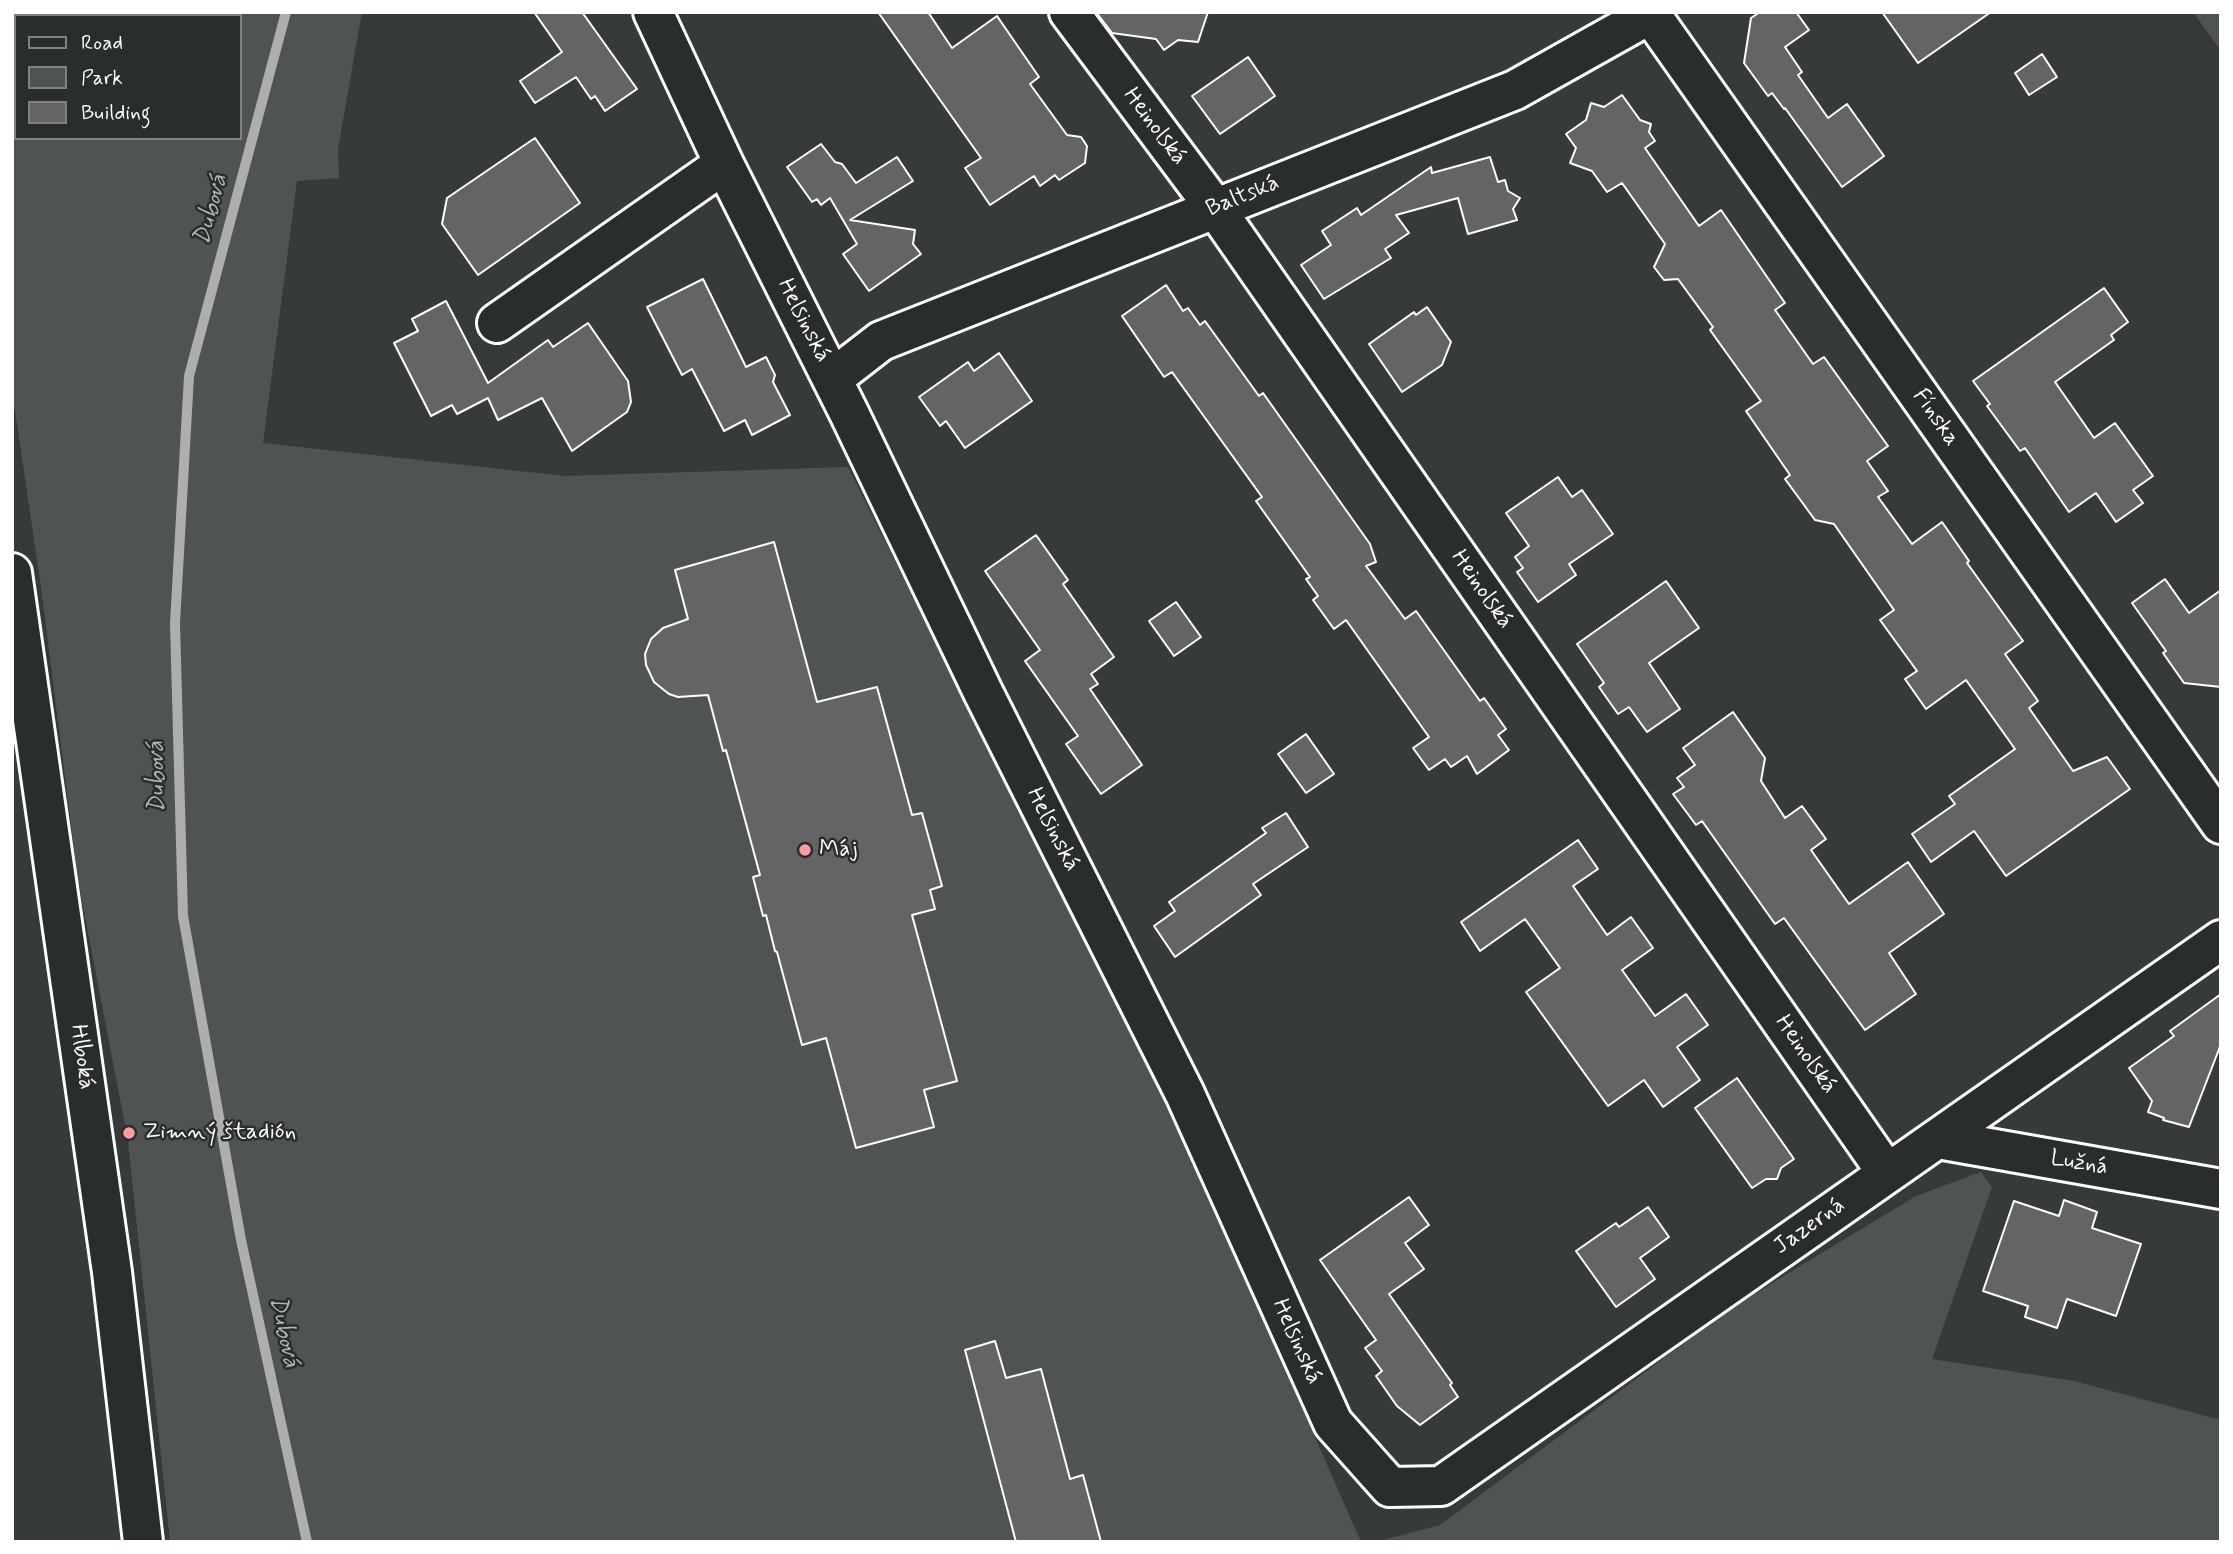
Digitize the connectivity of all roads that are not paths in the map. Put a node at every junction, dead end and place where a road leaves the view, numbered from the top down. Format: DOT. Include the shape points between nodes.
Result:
graph roads {
  1 [pos="653,12"];
  2 [pos="1069,12"];
  3 [pos="1651,13"];
  4 [pos="724,164"];
  5 [pos="1215,208"];
  6 [pos="497,323"];
  7 [pos="832,379"];
  8 [pos="12,573"];
  9 [pos="2221,824"];
  10 [pos="2221,940"];
  11 [pos="1937,1139"];
  12 [pos="1887,1173"];
  13 [pos="2221,1189"];
  14 [pos="1390,1487"];
  15 [pos="143,1542"];
  1 -- 4 [label="street, Helsinská"];
  2 -- 5 [label="street, Heinolská"];
  3 -- 5 [label="street, Baltská" via="1515,90"];
  3 -- 9 [label="street, Fínska"];
  4 -- 6 [label="street"];
  4 -- 7 [label="street, Helsinská"];
  5 -- 7 [label="street, Baltská" via="881,341"];
  5 -- 12 [label="street, Heinolská"];
  7 -- 14 [label="street, Helsinská" via="1185,1094 1333,1423"];
  8 -- 15 [label="street, Hlboká" via="112,1272"];
  10 -- 11 [label="street, Jazerná"];
  11 -- 12 [label="street, Jazerná"];
  11 -- 13 [label="street, Lužná"];
  12 -- 14 [label="street, Jazerná" via="1441,1486"];
}
